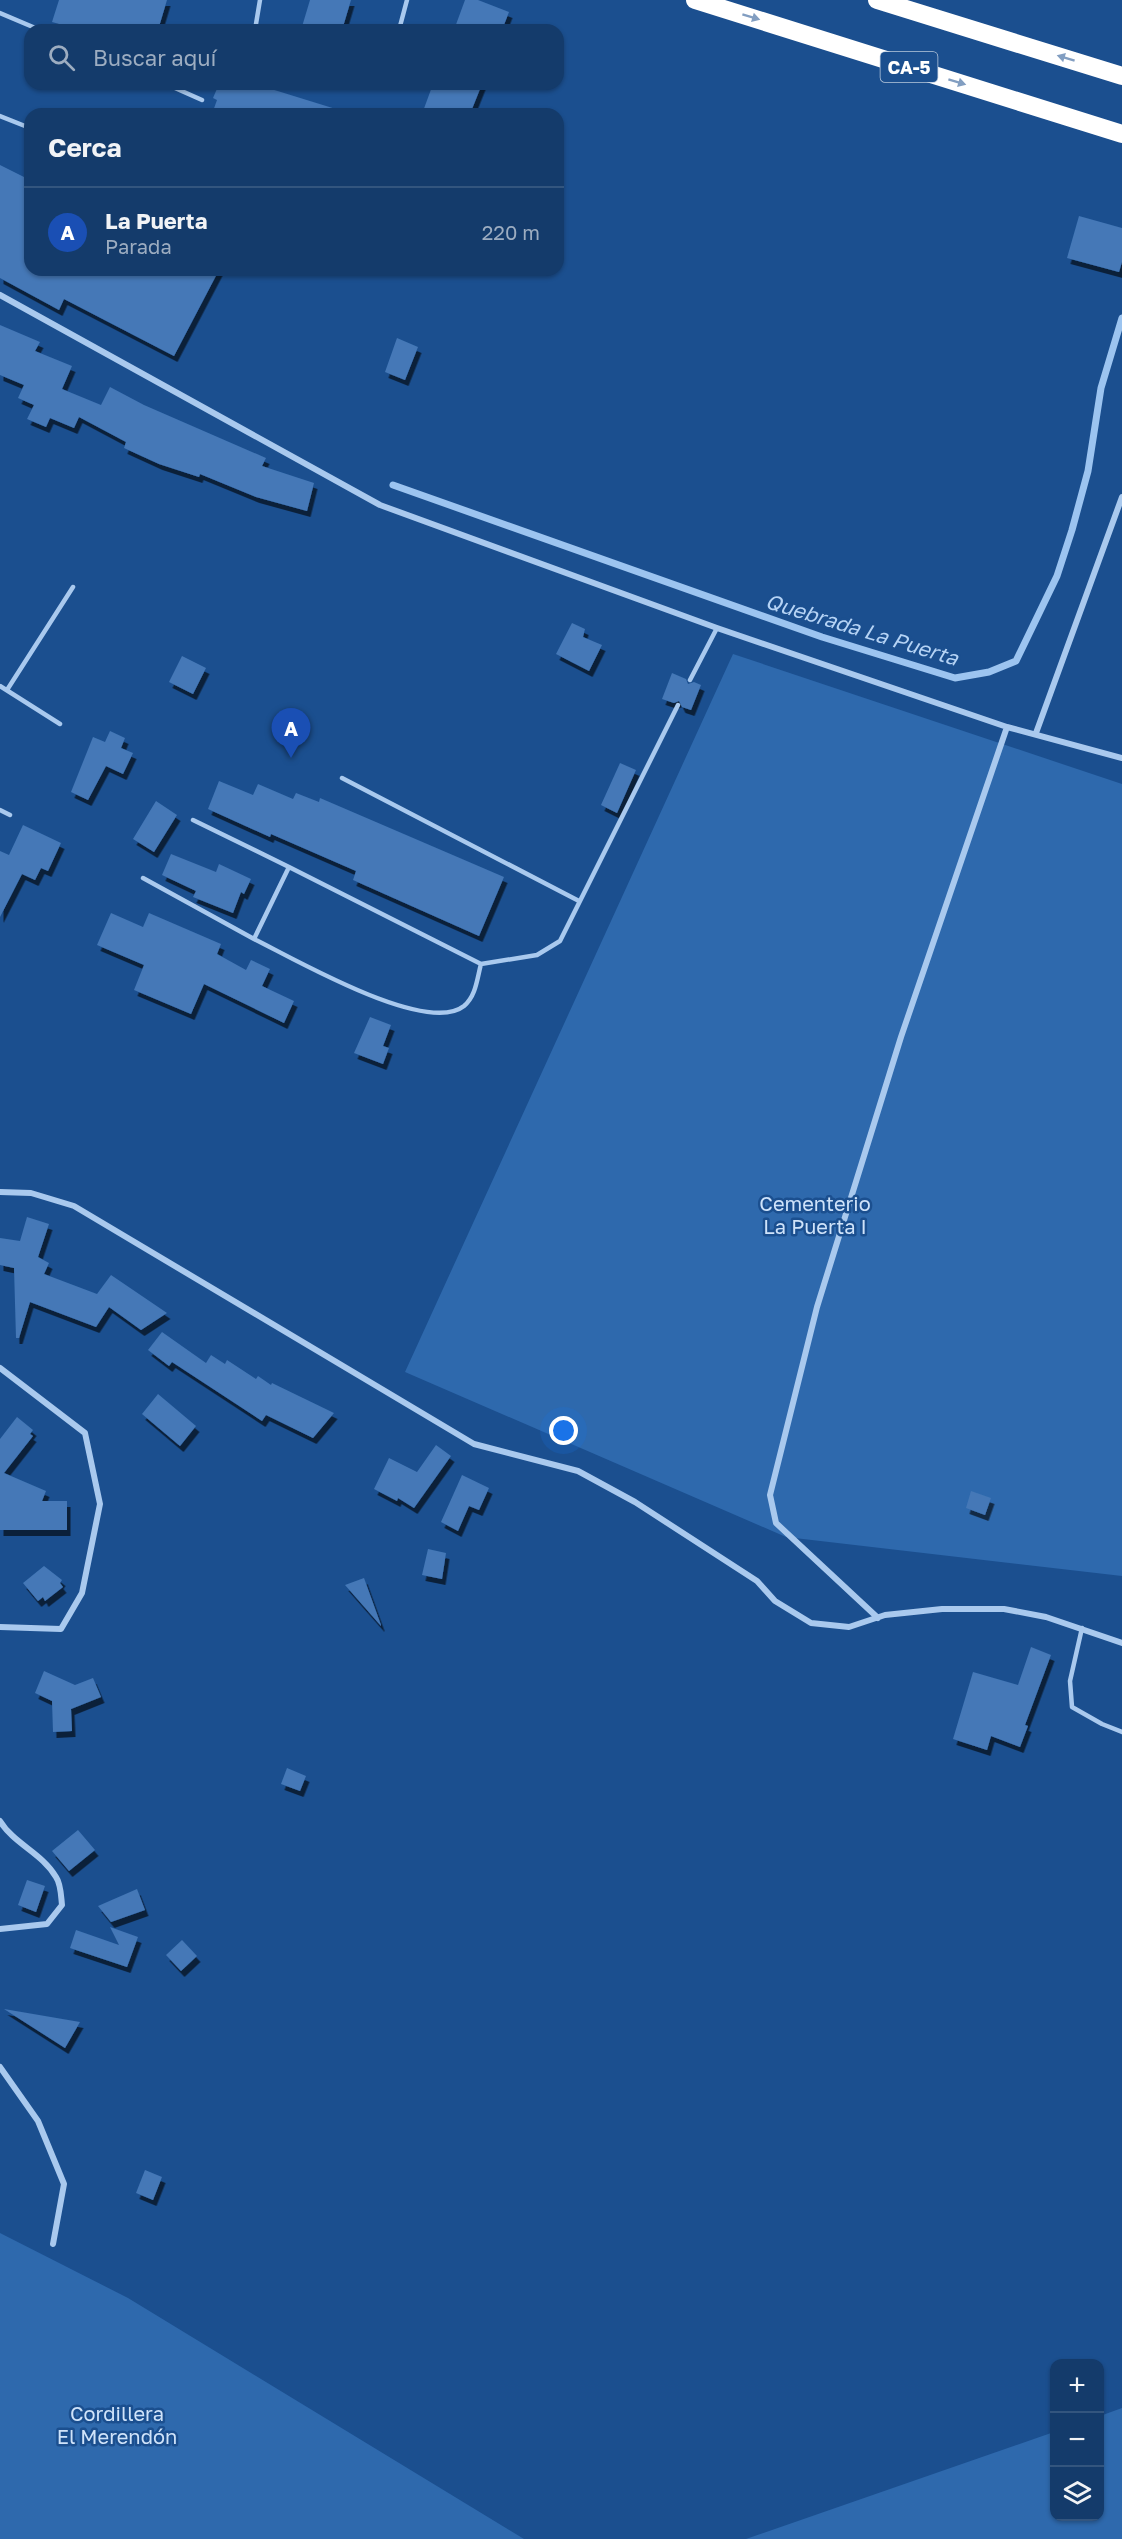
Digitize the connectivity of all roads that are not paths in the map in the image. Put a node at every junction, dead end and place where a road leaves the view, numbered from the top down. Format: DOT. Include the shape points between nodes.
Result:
graph roads {
  1 [pos="260,0"];
  2 [pos="407,0"];
  3 [pos="695,0"];
  4 [pos="877,0"];
  5 [pos="0,13"];
  6 [pos="26,24"];
  7 [pos="256,24"];
  8 [pos="401,24"];
  9 [pos="1122,76"];
  10 [pos="180,90"];
  11 [pos="202,100"];
  12 [pos="0,116"];
  13 [pos="24,126"];
  14 [pos="1121,133"];
  15 [pos="0,295"];
  16 [pos="1122,497"];
  17 [pos="73,586"];
  18 [pos="717,628"];
  19 [pos="690,680"];
  20 [pos="0,686"];
  21 [pos="7,690"];
  22 [pos="678,705"];
  23 [pos="60,724"];
  24 [pos="1007,727"];
  25 [pos="1036,733"];
  26 [pos="1122,758"];
  27 [pos="342,778"];
  28 [pos="0,810"];
  29 [pos="10,815"];
  30 [pos="193,820"];
  31 [pos="289,867"];
  32 [pos="143,878"];
  33 [pos="579,901"];
  34 [pos="254,939"];
  35 [pos="481,964"];
  36 [pos="0,1192"];
  37 [pos="0,1368"];
  38 [pos="878,1618"];
  39 [pos="0,1627"];
  40 [pos="1082,1628"];
  41 [pos="1122,1643"];
  42 [pos="1122,1732"];
  43 [pos="0,1821"];
  44 [pos="0,1929"];
  45 [pos="0,2067"];
  46 [pos="53,2244"];
  1 -- 7 [label="lane"];
  2 -- 8 [label="lane"];
  3 -- 14 [label="highway, CA-5, one-way"];
  9 -- 4 [label="highway, one-way"];
  5 -- 6 [label="lane"];
  10 -- 11 [label="lane"];
  12 -- 13 [label="lane"];
  15 -- 18 [label="street" via="380,505"];
  16 -- 25 [label="street"];
  17 -- 21 [label="lane"];
  18 -- 19 [label="lane"];
  18 -- 24 [label="street"];
  20 -- 21 [label="lane"];
  21 -- 23 [label="lane"];
  22 -- 33 [label="lane"];
  24 -- 25 [label="street"];
  24 -- 38 [label="street" via="901,1038 817,1307 770,1495 776,1523"];
  25 -- 26 [label="street"];
  27 -- 33 [label="lane"];
  28 -- 29 [label="lane"];
  30 -- 31 [label="lane"];
  31 -- 34 [label="lane"];
  31 -- 35 [label="lane"];
  32 -- 34 [label="lane"];
  33 -- 35 [label="lane" via="560,941 537,955"];
  34 -- 35 [label="lane" via="380,1000 415,1011 449,1012 463,1007 472,996"];
  36 -- 38 [label="street" via="31,1193 74,1206 474,1444 578,1472 635,1502 757,1581 775,1602 811,1623 849,1627"];
  37 -- 39 [label="street" via="85,1433 100,1504 82,1593 61,1629"];
  38 -- 40 [label="street" via="942,1609 1004,1609"];
  40 -- 41 [label="street"];
  40 -- 42 [label="lane" via="1070,1681 1072,1707"];
  43 -- 44 [label="street" via="6,1831 39,1855 58,1879 62,1905 47,1924"];
  45 -- 46 [label="street" via="38,2121 64,2184"];
}
